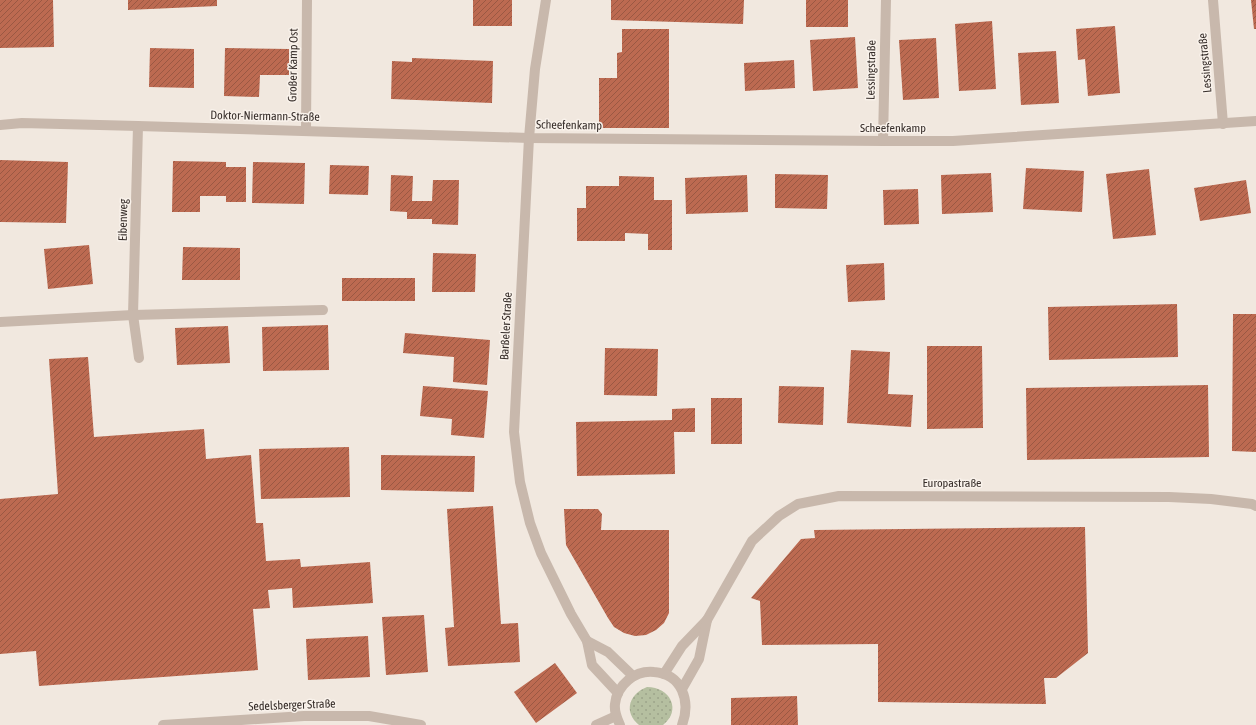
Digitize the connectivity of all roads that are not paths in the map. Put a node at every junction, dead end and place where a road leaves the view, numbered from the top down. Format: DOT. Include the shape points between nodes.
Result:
graph roads {
  1 [pos="307,0"];
  2 [pos="546,0"];
  3 [pos="886,0"];
  4 [pos="1213,0"];
  5 [pos="1256,121"];
  6 [pos="1223,124"];
  7 [pos="0,125"];
  8 [pos="138,126"];
  9 [pos="306,130"];
  10 [pos="529,138"];
  11 [pos="883,141"];
  12 [pos="323,310"];
  13 [pos="133,315"];
  14 [pos="0,322"];
  15 [pos="139,358"];
  16 [pos="1256,506"];
  17 [pos="707,620"];
  18 [pos="586,641"];
  19 [pos="664,674"];
  20 [pos="633,676"];
  21 [pos="682,689"];
  22 [pos="618,693"];
  23 [pos="618,720"];
  24 [pos="163,725"];
  25 [pos="421,725"];
  26 [pos="596,725"];
  27 [pos="682,725"];
  1 -- 9 [label="street, Großer Kamp Ost"];
  2 -- 10 [label="street, Barßeler Straße" via="535,69"];
  3 -- 11 [label="street, Lessingstraße"];
  4 -- 6 [label="street, Lessingstraße"];
  5 -- 6 [label="street, Scheefenkamp"];
  6 -- 11 [label="street, Scheefenkamp" via="953,141"];
  7 -- 8 [label="street, Doktor-Niermann-Straße" via="22,123"];
  8 -- 9 [label="street, Doktor-Niermann-Straße"];
  8 -- 13 [label="street, Eibenweg"];
  9 -- 10 [label="street, Doktor-Niermann-Straße"];
  10 -- 11 [label="street, Scheefenkamp"];
  10 -- 18 [label="street, Barßeler Straße" via="514,432 517,460 530,523 539,547"];
  12 -- 13 [label="street"];
  13 -- 14 [label="street"];
  13 -- 15 [label="street, Eibenweg"];
  16 -- 17 [label="street, Europastraße" via="1211,499 1169,497 840,496 798,504 779,516 752,541"];
  17 -- 19 [label="street, Europastraße" via="682,646"];
  17 -- 21 [label="street, Europastraße" via="699,659"];
  18 -- 20 [label="street" via="608,652"];
  18 -- 22 [label="street, Barßeler Straße" via="592,665"];
  19 -- 20 [label="street" via="643,672"];
  19 -- 21 [label="street" via="675,680"];
  20 -- 22 [label="street" via="624,683"];
  21 -- 27 [label="street" via="686,700 686,713"];
  22 -- 23 [label="street" via="615,704"];
  23 -- 26 [label="street"];
  24 -- 25 [label="street, Sedelsberger Straße" via="304,716 369,716"];
}
